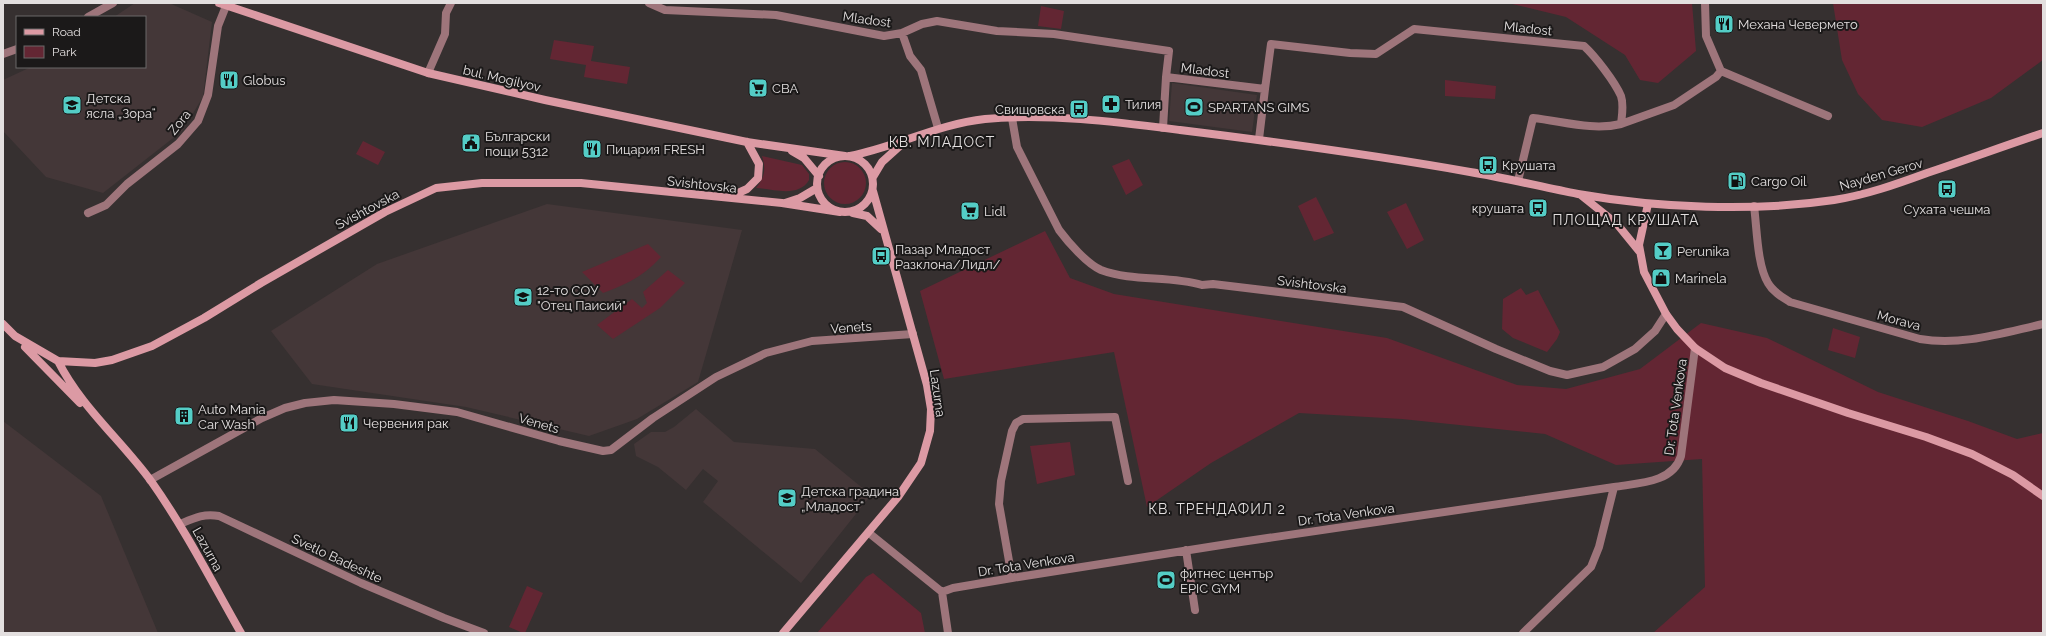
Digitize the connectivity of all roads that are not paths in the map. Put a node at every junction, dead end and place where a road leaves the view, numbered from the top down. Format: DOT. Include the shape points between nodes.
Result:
graph roads {
  1 [pos="113,3"];
  2 [pos="451,3"];
  3 [pos="649,3"];
  4 [pos="1705,3"];
  5 [pos="222,4"];
  6 [pos="90,16"];
  7 [pos="902,33"];
  8 [pos="16,49"];
  9 [pos="3,54"];
  10 [pos="1721,71"];
  11 [pos="428,73"];
  12 [pos="1166,77"];
  13 [pos="1265,89"];
  14 [pos="1828,116"];
  15 [pos="1012,118"];
  16 [pos="1621,124"];
  17 [pos="938,128"];
  18 [pos="1163,128"];
  19 [pos="2043,133"];
  20 [pos="1259,139"];
  21 [pos="905,141"];
  22 [pos="747,142"];
  23 [pos="788,149"];
  24 [pos="847,156"];
  25 [pos="818,176"];
  26 [pos="873,177"];
  27 [pos="1518,181"];
  28 [pos="817,188"];
  29 [pos="873,191"];
  30 [pos="1579,194"];
  31 [pos="724,198"];
  32 [pos="782,203"];
  33 [pos="1648,204"];
  34 [pos="1754,206"];
  35 [pos="840,212"];
  36 [pos="849,212"];
  37 [pos="88,213"];
  38 [pos="883,231"];
  39 [pos="1639,252"];
  40 [pos="1666,314"];
  41 [pos="3,324"];
  42 [pos="2043,324"];
  43 [pos="913,334"];
  44 [pos="15,336"];
  45 [pos="1695,348"];
  46 [pos="58,361"];
  47 [pos="116,442"];
  48 [pos="150,480"];
  49 [pos="1128,481"];
  50 [pos="1614,487"];
  51 [pos="2043,496"];
  52 [pos="180,524"];
  53 [pos="869,533"];
  54 [pos="1186,550"];
  55 [pos="1012,578"];
  56 [pos="942,592"];
  57 [pos="1195,610"];
  58 [pos="241,633"];
  59 [pos="484,633"];
  60 [pos="784,633"];
  61 [pos="948,633"];
  62 [pos="1523,633"];
  1 -- 6 [label="street"];
  2 -- 11 [label="street" via="446,13 445,34"];
  3 -- 7 [label="street, Mladost" via="665,10 776,15 884,36"];
  4 -- 10 [label="street" via="1706,36"];
  5 -- 11 [label="street, bul. Mogilyov"];
  5 -- 37 [label="street, Zora" via="208,95 198,121 178,144 127,184 106,205"];
  7 -- 12 [label="street, Mladost" via="922,24 937,21 997,30 1054,34 1169,51"];
  7 -- 17 [label="street" via="910,56 921,70"];
  8 -- 9 [label="street"];
  10 -- 14 [label="street"];
  10 -- 16 [label="street" via="1674,105"];
  11 -- 22 [label="street, bul. Mogilyov" via="574,107"];
  12 -- 13 [label="street, Mladost"];
  12 -- 18 [label="street"];
  13 -- 16 [label="street, Mladost" via="1271,44 1376,54 1414,29 1584,46 1596,58 1621,96"];
  13 -- 20 [label="street"];
  15 -- 17 [label="street" via="986,119"];
  15 -- 18 [label="street" via="1102,121"];
  15 -- 40 [label="street, Svishtovska" via="1018,147 1059,230 1066,240 1100,270 1202,285 1213,284 1403,307 1496,349 1550,371 1567,375 1603,367 1636,349 1655,331"];
  16 -- 27 [label="street" via="1596,127 1533,118"];
  17 -- 21 [label="street"];
  18 -- 20 [label="street"];
  19 -- 34 [label="street, Nayden Gerov" via="1879,190 1834,200"];
  20 -- 27 [label="street"];
  21 -- 24 [label="street"];
  21 -- 26 [label="street" via="882,162"];
  22 -- 23 [label="street, bul. Mogilyov"];
  22 -- 31 [label="street" via="759,164 758,178 747,189"];
  23 -- 24 [label="street, bul. Mogilyov"];
  23 -- 25 [label="street, bul. Mogilyov" via="804,158"];
  24 -- 25 [label="street" via="828,162"];
  24 -- 26 [label="street" via="863,162"];
  25 -- 28 [label="street"];
  26 -- 29 [label="street"];
  27 -- 30 [label="street"];
  28 -- 32 [label="street, Svishtovska" via="800,198"];
  28 -- 35 [label="street" via="823,202"];
  29 -- 36 [label="street" via="864,205"];
  29 -- 38 [label="street, Lazurna"];
  30 -- 33 [label="street"];
  30 -- 39 [label="street" via="1617,224"];
  31 -- 32 [label="street, Svishtovska"];
  31 -- 46 [label="street, Svishtovska" via="581,183 482,183 436,188 385,212 152,346 96,363"];
  32 -- 35 [label="street, Svishtovska"];
  33 -- 34 [label="street, Nayden Gerov" via="1693,207"];
  33 -- 39 [label="street"];
  34 -- 42 [label="street, Morava" via="1768,284 1790,302 1938,342 1967,340"];
  35 -- 36 [label="street"];
  36 -- 38 [label="street" via="867,216"];
  38 -- 43 [label="street, Lazurna"];
  39 -- 40 [label="street" via="1644,272"];
  40 -- 45 [label="street"];
  41 -- 44 [label="street, Svishtovska"];
  43 -- 48 [label="street, Venets" via="812,341 766,353 716,377 653,418 611,450 603,451 559,441 457,412 334,400 305,403 245,425"];
  43 -- 53 [label="street, Lazurna" via="927,385 931,408 930,431 921,463"];
  44 -- 46 [label="street, Svishtovska"];
  44 -- 47 [label="street"];
  45 -- 50 [label="street, Dr. Tota Venkova" via="1678,465 1669,474 1658,479"];
  45 -- 51 [label="street" via="1725,368 1761,383 1926,436 1972,454 2013,475"];
  46 -- 47 [label="street" via="73,388"];
  47 -- 48 [label="street, Lazurna"];
  48 -- 52 [label="street, Lazurna"];
  49 -- 55 [label="street" via="1115,416 1023,419 1016,423 999,493"];
  50 -- 54 [label="street, Dr. Tota Venkova"];
  50 -- 62 [label="street" via="1599,547 1591,567"];
  52 -- 58 [label="street, Lazurna"];
  52 -- 59 [label="street, Svetlo Badeshte" via="200,515 219,516 361,583"];
  53 -- 56 [label="street"];
  53 -- 60 [label="street, Lazurna"];
  54 -- 55 [label="street, Dr. Tota Venkova"];
  54 -- 57 [label="street"];
  55 -- 56 [label="street, Dr. Tota Venkova"];
  56 -- 61 [label="street"];
}
